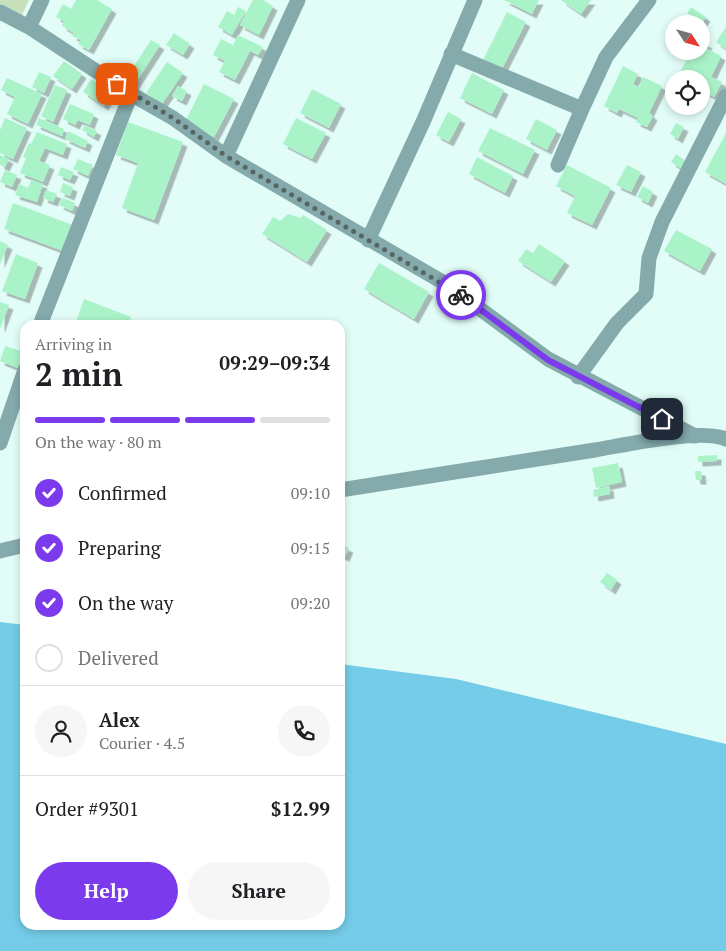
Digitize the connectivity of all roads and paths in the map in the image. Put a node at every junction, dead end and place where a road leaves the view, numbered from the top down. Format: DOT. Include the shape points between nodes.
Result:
graph roads {
  1 [pos="42,0"];
  2 [pos="298,0"];
  3 [pos="475,0"];
  4 [pos="649,0"];
  5 [pos="0,12"];
  6 [pos="29,27"];
  7 [pos="451,54"];
  8 [pos="131,94"];
  9 [pos="726,96"];
  10 [pos="582,109"];
  11 [pos="226,156"];
  12 [pos="558,165"];
  13 [pos="368,240"];
  14 [pos="42,320"];
  15 [pos="578,377"];
  16 [pos="20,385"];
  17 [pos="695,436"];
  18 [pos="726,439"];
  19 [pos="0,443"];
  20 [pos="345,489"];
  21 [pos="20,546"];
  22 [pos="0,551"];
  1 -- 6 [label="street"];
  2 -- 11 [label="street"];
  3 -- 7 [label="street"];
  4 -- 10 [label="street" via="606,57"];
  5 -- 6 [label="street"];
  6 -- 8 [label="street"];
  7 -- 10 [label="street"];
  7 -- 13 [label="street"];
  8 -- 11 [label="street" via="173,118"];
  8 -- 14 [label="street"];
  9 -- 15 [label="street" via="662,222 649,258 646,294 617,323"];
  10 -- 12 [label="street"];
  11 -- 13 [label="street"];
  13 -- 15 [label="street" via="446,284 548,360"];
  15 -- 17 [label="street"];
  16 -- 19 [label="street"];
  17 -- 18 [label="street"];
  17 -- 20 [label="street"];
  21 -- 22 [label="street"];
}
